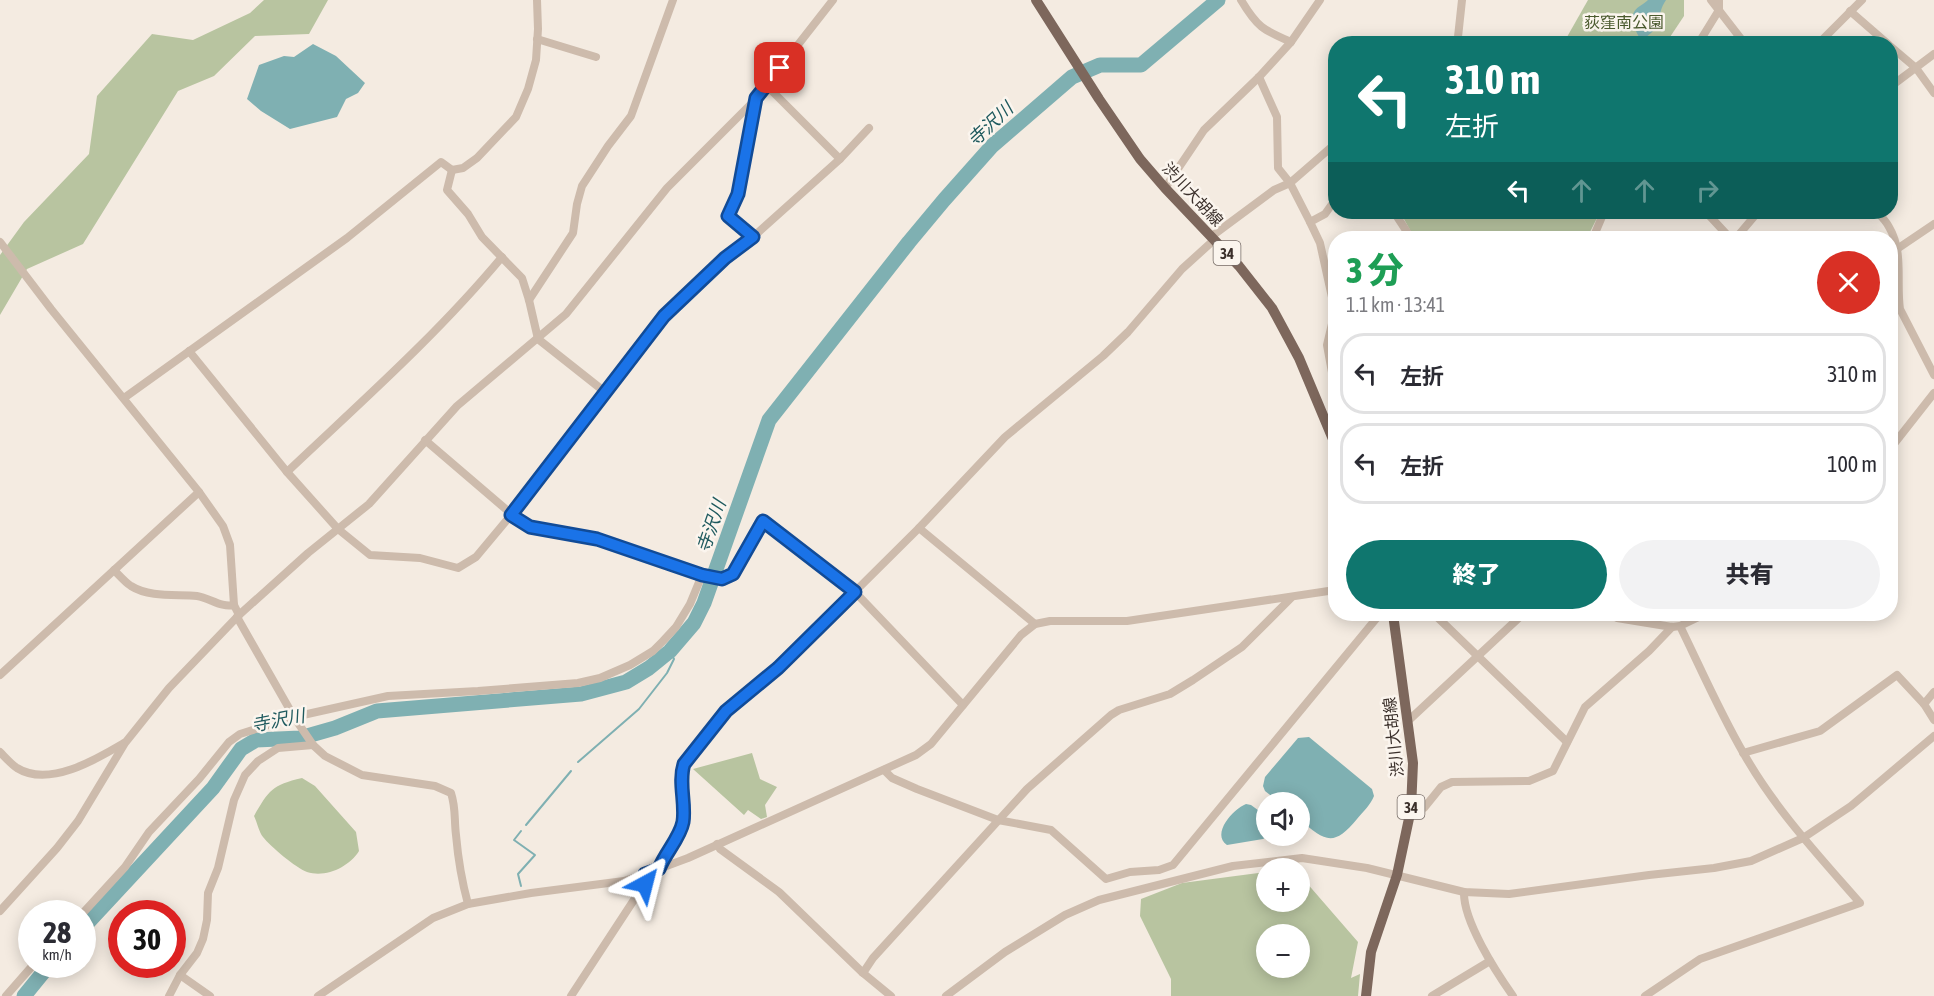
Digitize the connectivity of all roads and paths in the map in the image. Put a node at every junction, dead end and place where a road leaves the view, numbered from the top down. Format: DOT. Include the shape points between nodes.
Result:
graph roads {
  1 [pos="537,0"];
  2 [pos="673,0"];
  3 [pos="833,0"];
  4 [pos="1036,0"];
  5 [pos="1241,0"];
  6 [pos="1320,0"];
  7 [pos="1461,0"];
  8 [pos="1711,0"];
  9 [pos="1719,0"];
  10 [pos="1862,0"];
  11 [pos="1719,10"];
  12 [pos="1850,11"];
  13 [pos="1458,36"];
  14 [pos="1703,36"];
  15 [pos="1739,36"];
  16 [pos="1826,36"];
  17 [pos="1879,36"];
  18 [pos="537,39"];
  19 [pos="1291,42"];
  20 [pos="1898,53"];
  21 [pos="1934,54"];
  22 [pos="596,57"];
  23 [pos="1916,68"];
  24 [pos="1259,77"];
  25 [pos="1898,81"];
  26 [pos="766,85"];
  27 [pos="1934,93"];
  28 [pos="756,98"];
  29 [pos="869,128"];
  30 [pos="1328,150"];
  31 [pos="840,159"];
  32 [pos="452,170"];
  33 [pos="1290,183"];
  34 [pos="1165,188"];
  35 [pos="1328,210"];
  36 [pos="1712,219"];
  37 [pos="1752,219"];
  38 [pos="1310,222"];
  39 [pos="1934,224"];
  40 [pos="1724,231"];
  41 [pos="1742,231"];
  42 [pos="753,237"];
  43 [pos="1213,238"];
  44 [pos="0,242"];
  45 [pos="1898,248"];
  46 [pos="502,257"];
  47 [pos="1898,258"];
  48 [pos="1898,273"];
  49 [pos="1328,279"];
  50 [pos="530,300"];
  51 [pos="1898,306"];
  52 [pos="538,339"];
  53 [pos="189,351"];
  54 [pos="1934,375"];
  55 [pos="605,392"];
  56 [pos="1934,393"];
  57 [pos="124,398"];
  58 [pos="1328,427"];
  59 [pos="1898,439"];
  60 [pos="425,440"];
  61 [pos="287,472"];
  62 [pos="199,492"];
  63 [pos="511,515"];
  64 [pos="338,528"];
  65 [pos="919,528"];
  66 [pos="114,570"];
  67 [pos="705,576"];
  68 [pos="1328,591"];
  69 [pos="855,592"];
  70 [pos="1291,598"];
  71 [pos="234,605"];
  72 [pos="238,616"];
  73 [pos="1374,621"];
  74 [pos="1394,621"];
  75 [pos="1441,621"];
  76 [pos="1515,621"];
  77 [pos="1637,621"];
  78 [pos="1689,621"];
  79 [pos="1035,624"];
  80 [pos="1676,627"];
  81 [pos="1478,656"];
  82 [pos="0,675"];
  83 [pos="1934,692"];
  84 [pos="1924,704"];
  85 [pos="963,705"];
  86 [pos="1934,720"];
  87 [pos="297,721"];
  88 [pos="1408,721"];
  89 [pos="1934,736"];
  90 [pos="1567,742"];
  91 [pos="125,743"];
  92 [pos="311,743"];
  93 [pos="0,752"];
  94 [pos="1743,753"];
  95 [pos="884,770"];
  96 [pos="1411,809"];
  97 [pos="998,820"];
  98 [pos="1803,838"];
  99 [pos="717,844"];
  100 [pos="659,869"];
  101 [pos="1159,870"];
  102 [pos="645,874"];
  103 [pos="1397,875"];
  104 [pos="1163,884"];
  105 [pos="1464,892"];
  106 [pos="95,900"];
  107 [pos="468,904"];
  108 [pos="0,911"];
  109 [pos="1490,961"];
  110 [pos="186,967"];
  111 [pos="863,973"];
  112 [pos="22,978"];
  113 [pos="178,978"];
  114 [pos="184,978"];
  115 [pos="6,996"];
  116 [pos="169,996"];
  117 [pos="210,996"];
  118 [pos="318,996"];
  119 [pos="571,996"];
  120 [pos="891,996"];
  121 [pos="946,996"];
  122 [pos="1366,996"];
  123 [pos="1432,996"];
  124 [pos="1513,996"];
  125 [pos="1646,996"];
  1 -- 18 [label="street"];
  2 -- 50 [label="street" via="631,116 582,186 573,233"];
  3 -- 26 [label="street"];
  4 -- 34 [label="main road, 渋川大胡線 / 34" via="1140,159"];
  5 -- 19 [label="street" via="1252,20 1267,32"];
  6 -- 19 [label="street"];
  7 -- 13 [label="street"];
  8 -- 11 [label="street"];
  9 -- 11 [label="street"];
  10 -- 12 [label="street"];
  11 -- 14 [label="street"];
  11 -- 15 [label="street"];
  12 -- 16 [label="street"];
  12 -- 17 [label="street"];
  18 -- 22 [label="street"];
  18 -- 32 [label="street" via="531,79 516,117 477,158"];
  19 -- 24 [label="street"];
  20 -- 23 [label="street"];
  21 -- 23 [label="street"];
  23 -- 25 [label="street"];
  23 -- 27 [label="street"];
  24 -- 33 [label="street" via="1277,117 1278,168"];
  24 -- 34 [label="street" via="1204,130"];
  26 -- 28 [label="street"];
  26 -- 31 [label="street"];
  28 -- 42 [label="street" via="738,194 728,216"];
  28 -- 52 [label="street" via="667,188 566,314"];
  29 -- 31 [label="street"];
  30 -- 33 [label="street"];
  31 -- 42 [label="street"];
  32 -- 46 [label="street" via="447,190"];
  32 -- 53 [label="street" via="441,162 346,238"];
  33 -- 38 [label="street"];
  33 -- 43 [label="street" via="1274,190"];
  34 -- 43 [label="main road, 渋川大胡線 / 34"];
  35 -- 38 [label="street"];
  36 -- 40 [label="street"];
  37 -- 41 [label="street"];
  38 -- 49 [label="street" via="1320,243"];
  39 -- 45 [label="street"];
  42 -- 55 [label="street" via="664,316"];
  43 -- 58 [label="main road, 渋川大胡線 / 34" via="1252,281 1281,323"];
  43 -- 65 [label="street" via="1128,332 1005,437"];
  44 -- 57 [label="street"];
  46 -- 50 [label="street" via="522,278"];
  46 -- 61 [label="street" via="424,344"];
  47 -- 48 [label="street"];
  50 -- 52 [label="street"];
  51 -- 54 [label="street"];
  52 -- 55 [label="street"];
  52 -- 60 [label="street" via="457,406"];
  53 -- 57 [label="street"];
  53 -- 61 [label="street"];
  55 -- 63 [label="street"];
  56 -- 59 [label="street"];
  57 -- 62 [label="street"];
  60 -- 63 [label="street"];
  60 -- 64 [label="street" via="369,504"];
  61 -- 64 [label="street"];
  62 -- 66 [label="street"];
  62 -- 71 [label="street" via="223,526 230,545"];
  63 -- 64 [label="street" via="476,557 458,568 420,558 370,555"];
  63 -- 67 [label="street" via="530,527 606,541"];
  64 -- 72 [label="street"];
  65 -- 69 [label="street"];
  65 -- 79 [label="street"];
  66 -- 71 [label="street" via="137,589 167,596 199,596"];
  66 -- 82 [label="street"];
  67 -- 69 [label="street" via="722,579 733,574 763,521"];
  67 -- 87 [label="street" via="676,627 663,641 644,657 608,675 578,683 388,696"];
  68 -- 70 [label="street"];
  69 -- 85 [label="street"];
  69 -- 100 [label="street" via="778,668 726,711 684,764 682,827"];
  70 -- 79 [label="street" via="1113,622 1059,620"];
  70 -- 97 [label="street" via="1242,647 1193,680 1170,694 1111,715"];
  71 -- 72 [label="street"];
  72 -- 87 [label="street"];
  72 -- 91 [label="street" via="169,688"];
  73 -- 101 [label="street" via="1173,865"];
  74 -- 88 [label="main road, 渋川大胡線 / 34"];
  75 -- 81 [label="street"];
  76 -- 81 [label="street"];
  77 -- 80 [label="street"];
  78 -- 80 [label="street"];
  79 -- 85 [label="street"];
  80 -- 90 [label="street" via="1585,707"];
  80 -- 94 [label="street"];
  81 -- 88 [label="street"];
  81 -- 90 [label="street"];
  83 -- 84 [label="street"];
  84 -- 86 [label="street"];
  84 -- 94 [label="street" via="1897,675 1820,731"];
  85 -- 95 [label="street" via="926,749"];
  87 -- 92 [label="street"];
  87 -- 106 [label="street" via="240,734 229,742"];
  88 -- 96 [label="main road, 渋川大胡線 / 34" via="1413,763"];
  89 -- 98 [label="street" via="1851,806"];
  90 -- 96 [label="street" via="1553,771 1529,781 1452,782 1441,787 1424,808"];
  91 -- 93 [label="street" via="79,768 40,774 17,768"];
  91 -- 108 [label="street" via="78,821"];
  92 -- 107 [label="street" via="325,756 362,775 435,786 451,793"];
  92 -- 110 [label="street" via="279,748 245,775 234,800 208,893 203,939"];
  94 -- 98 [label="street"];
  95 -- 97 [label="street" via="917,789"];
  95 -- 99 [label="street"];
  96 -- 103 [label="main road, 渋川大胡線 / 34"];
  97 -- 101 [label="street" via="1051,830 1106,879"];
  97 -- 111 [label="street"];
  98 -- 105 [label="street" via="1751,861 1714,868 1509,894"];
  98 -- 125 [label="street" via="1860,903 1700,959"];
  99 -- 100 [label="street"];
  99 -- 111 [label="street" via="779,892"];
  100 -- 102 [label="street"];
  101 -- 104 [label="street"];
  102 -- 107 [label="street" via="624,881"];
  102 -- 119 [label="street" via="645,884"];
  103 -- 104 [label="street" via="1302,858 1233,866"];
  103 -- 105 [label="street"];
  103 -- 122 [label="main road, 渋川大胡線 / 34" via="1371,952"];
  104 -- 121 [label="street" via="1099,900 1065,915 1005,952"];
  105 -- 109 [label="street" via="1466,909"];
  107 -- 118 [label="street" via="433,918"];
  109 -- 123 [label="street"];
  109 -- 124 [label="street"];
  111 -- 120 [label="street"];
  112 -- 115 [label="street"];
  113 -- 116 [label="street"];
  114 -- 117 [label="street"];
}
